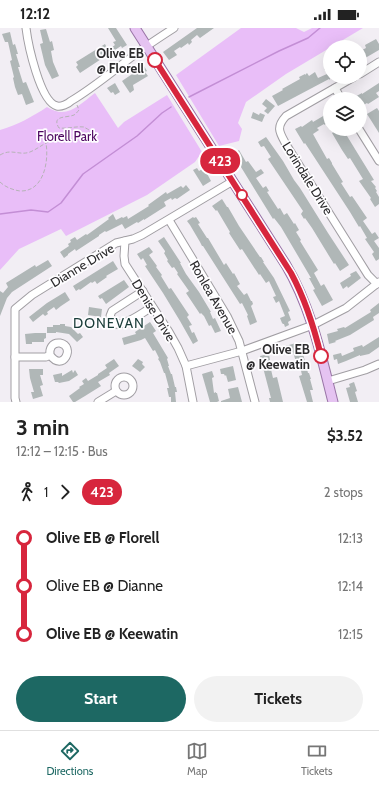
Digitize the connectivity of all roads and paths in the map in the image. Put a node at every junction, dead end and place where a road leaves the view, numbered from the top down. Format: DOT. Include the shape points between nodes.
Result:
graph roads {
  1 [pos="26,28"];
  2 [pos="135,28"];
  3 [pos="174,28"];
  4 [pos="146,47"];
  5 [pos="379,62"];
  6 [pos="367,70"];
  7 [pos="342,84"];
  8 [pos="335,88"];
  9 [pos="337,92"];
  10 [pos="74,100"];
  11 [pos="363,136"];
  12 [pos="46,143"];
  13 [pos="0,155"];
  14 [pos="379,161"];
  15 [pos="233,181"];
  16 [pos="0,182"];
  17 [pos="169,220"];
  18 [pos="125,241"];
  19 [pos="378,283"];
  20 [pos="143,291"];
  21 [pos="152,307"];
  22 [pos="313,325"];
  23 [pos="242,351"];
  24 [pos="50,355"];
  25 [pos="15,357"];
  26 [pos="379,364"];
  27 [pos="186,366"];
  28 [pos="328,381"];
  29 [pos="116,391"];
  30 [pos="16,402"];
  31 [pos="98,402"];
  32 [pos="193,402"];
  33 [pos="255,402"];
  34 [pos="333,402"];
  1 -- 10 [label="street" via="34,67 50,102 57,106"];
  2 -- 4 [label="main road"];
  3 -- 4 [label="street"];
  4 -- 10 [label="street"];
  4 -- 15 [label="main road"];
  5 -- 6 [label="street"];
  7 -- 8 [label="street, Lorindale Drive"];
  8 -- 9 [label="street"];
  8 -- 19 [label="street, Lorindale Drive" via="286,116 280,122 279,131 368,275"];
  10 -- 12 [label="path" via="79,110 74,115 58,119 57,125 63,129 86,128 90,137 85,141 65,138"];
  11 -- 14 [label="street"];
  12 -- 13 [label="path" via="30,152 22,154 9,151"];
  12 -- 16 [label="path" via="46,164 41,178 34,187 24,191 16,190"];
  15 -- 17 [label="street, Dianne Drive"];
  15 -- 22 [label="main road" via="293,277"];
  17 -- 18 [label="street, Dianne Drive" via="134,239"];
  17 -- 23 [label="street, Ronlea Avenue" via="227,316"];
  18 -- 20 [label="street, Denise Drive" via="126,264"];
  18 -- 25 [label="street, Dianne Drive" via="116,243 51,283 15,309"];
  19 -- 22 [label="street" via="346,308"];
  20 -- 21 [label="street, Denise Drive"];
  20 -- 21 [label="street" via="112,311 110,316 115,324 119,324"];
  21 -- 27 [label="street, Denise Drive" via="169,332"];
  22 -- 23 [label="street"];
  22 -- 28 [label="main road"];
  23 -- 27 [label="street"];
  23 -- 33 [label="street, Ronlea Avenue"];
  24 -- 25 [label="street"];
  25 -- 30 [label="street, Dianne Drive"];
  26 -- 28 [label="street"];
  27 -- 32 [label="street, Denise Drive"];
  28 -- 34 [label="main road"];
  29 -- 31 [label="street"];
}
